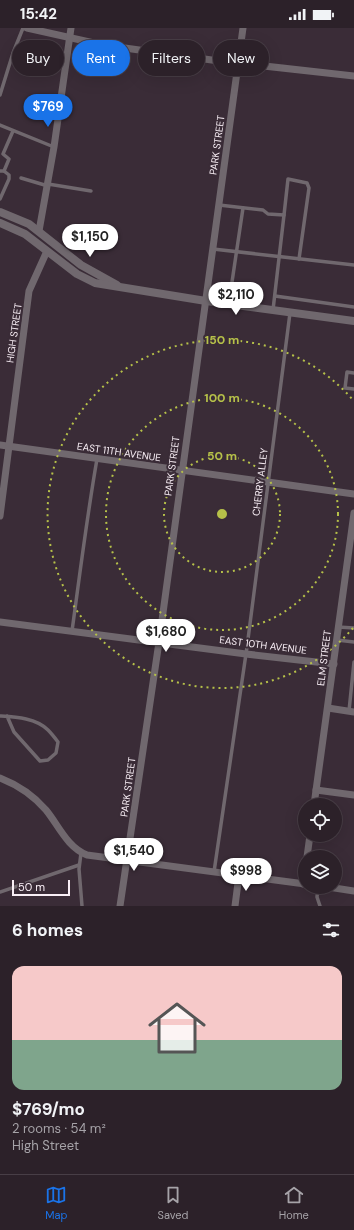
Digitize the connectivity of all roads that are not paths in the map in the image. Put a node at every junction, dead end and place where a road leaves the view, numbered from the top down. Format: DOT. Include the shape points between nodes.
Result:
graph roads {
  1 [pos="23,28"];
  2 [pos="27,28"];
  3 [pos="71,28"];
  4 [pos="243,28"];
  5 [pos="70,38"];
  6 [pos="241,40"];
  7 [pos="213,60"];
  8 [pos="269,66"];
  9 [pos="236,76"];
  10 [pos="354,76"];
  11 [pos="0,94"];
  12 [pos="1,126"];
  13 [pos="13,131"];
  14 [pos="0,132"];
  15 [pos="54,147"];
  16 [pos="2,171"];
  17 [pos="22,178"];
  18 [pos="48,185"];
  19 [pos="91,190"];
  20 [pos="0,200"];
  21 [pos="219,205"];
  22 [pos="242,208"];
  23 [pos="0,212"];
  24 [pos="284,215"];
  25 [pos="0,223"];
  26 [pos="39,231"];
  27 [pos="213,249"];
  28 [pos="47,251"];
  29 [pos="236,252"];
  30 [pos="279,257"];
  31 [pos="299,259"];
  32 [pos="354,265"];
  33 [pos="232,282"];
  34 [pos="121,287"];
  35 [pos="275,296"];
  36 [pos="206,301"];
  37 [pos="354,307"];
  38 [pos="273,310"];
  39 [pos="290,313"];
  40 [pos="354,322"];
  41 [pos="354,373"];
  42 [pos="354,389"];
  43 [pos="0,445"];
  44 [pos="9,447"];
  45 [pos="96,459"];
  46 [pos="181,471"];
  47 [pos="268,483"];
  48 [pos="354,494"];
  49 [pos="354,513"];
  50 [pos="0,516"];
  51 [pos="351,556"];
  52 [pos="0,622"];
  53 [pos="338,626"];
  54 [pos="354,628"];
  55 [pos="72,631"];
  56 [pos="337,640"];
  57 [pos="159,642"];
  58 [pos="354,642"];
  59 [pos="246,654"];
  60 [pos="354,662"];
  61 [pos="334,664"];
  62 [pos="328,708"];
  63 [pos="352,711"];
  64 [pos="0,716"];
  65 [pos="8,716"];
  66 [pos="0,778"];
  67 [pos="316,790"];
  68 [pos="354,795"];
  69 [pos="315,798"];
  70 [pos="81,853"];
  71 [pos="127,862"];
  72 [pos="79,865"];
  73 [pos="214,872"];
  74 [pos="239,875"];
  75 [pos="298,883"];
  76 [pos="342,889"];
  77 [pos="354,891"];
  78 [pos="0,892"];
  79 [pos="317,894"];
  80 [pos="82,906"];
  81 [pos="120,906"];
  82 [pos="235,906"];
  83 [pos="320,906"];
  1 -- 11 [label="lane"];
  2 -- 5 [label="street"];
  3 -- 5 [label="street"];
  4 -- 6 [label="street, PARK STREET"];
  5 -- 7 [label="street"];
  5 -- 15 [label="street"];
  8 -- 10 [label="street"];
  9 -- 21 [label="street, PARK STREET"];
  12 -- 13 [label="lane"];
  12 -- 14 [label="lane"];
  13 -- 15 [label="lane"];
  13 -- 16 [label="lane" via="3,154 9,159"];
  15 -- 18 [label="street"];
  16 -- 20 [label="lane" via="9,175 9,179"];
  17 -- 18 [label="lane"];
  18 -- 19 [label="lane"];
  18 -- 26 [label="street"];
  21 -- 22 [label="lane"];
  21 -- 27 [label="street, PARK STREET"];
  22 -- 24 [label="lane"];
  22 -- 29 [label="lane"];
  23 -- 26 [label="street"];
  24 -- 30 [label="lane"];
  24 -- 31 [label="lane" via="288,179 307,183 310,188"];
  25 -- 28 [label="street" via="25,234"];
  26 -- 34 [label="street" via="81,265"];
  27 -- 29 [label="lane"];
  27 -- 36 [label="street, PARK STREET"];
  28 -- 34 [label="street" via="77,274 95,283"];
  28 -- 44 [label="street, HIGH STREET" via="29,291"];
  29 -- 30 [label="lane"];
  29 -- 33 [label="lane"];
  30 -- 31 [label="lane"];
  30 -- 35 [label="lane"];
  31 -- 32 [label="lane"];
  34 -- 36 [label="street"];
  35 -- 37 [label="lane"];
  35 -- 38 [label="lane"];
  36 -- 38 [label="street"];
  36 -- 46 [label="street, PARK STREET"];
  38 -- 39 [label="street"];
  39 -- 40 [label="street"];
  39 -- 47 [label="lane, CHERRY ALLEY"];
  41 -- 42 [label="lane" via="347,372 344,388"];
  43 -- 44 [label="street, EAST 11TH AVENUE"];
  44 -- 45 [label="street, EAST 11TH AVENUE"];
  44 -- 50 [label="street, HIGH STREET"];
  45 -- 46 [label="street, EAST 11TH AVENUE"];
  45 -- 55 [label="lane"];
  46 -- 47 [label="street, EAST 11TH AVENUE"];
  46 -- 57 [label="street, PARK STREET"];
  47 -- 48 [label="street, EAST 11TH AVENUE"];
  47 -- 59 [label="lane, CHERRY ALLEY"];
  49 -- 51 [label="street, ELM STREET"];
  51 -- 53 [label="street, ELM STREET"];
  52 -- 55 [label="street, EAST 10TH AVENUE"];
  53 -- 54 [label="lane"];
  53 -- 56 [label="street, ELM STREET"];
  55 -- 57 [label="street, EAST 10TH AVENUE"];
  56 -- 58 [label="lane"];
  56 -- 61 [label="street, ELM STREET"];
  57 -- 59 [label="street, EAST 10TH AVENUE"];
  57 -- 71 [label="street, PARK STREET"];
  59 -- 61 [label="street, EAST 10TH AVENUE"];
  59 -- 73 [label="lane, CHERRY ALLEY"];
  60 -- 63 [label="lane"];
  61 -- 62 [label="street, ELM STREET"];
  62 -- 63 [label="street"];
  62 -- 67 [label="street, ELM STREET"];
  64 -- 65 [label="lane"];
  65 -- 65 [label="lane" via="35,721 48,730 58,742 56,753 48,760 40,761 14,732"];
  66 -- 70 [label="street" via="35,799 51,816 71,846"];
  67 -- 68 [label="street"];
  67 -- 69 [label="street, ELM STREET"];
  70 -- 71 [label="street"];
  70 -- 72 [label="lane"];
  71 -- 73 [label="street"];
  71 -- 81 [label="street, PARK STREET"];
  72 -- 78 [label="lane"];
  72 -- 80 [label="lane"];
  73 -- 74 [label="street"];
  74 -- 75 [label="street"];
  74 -- 82 [label="street"];
  76 -- 77 [label="street"];
  79 -- 83 [label="lane"];
}
